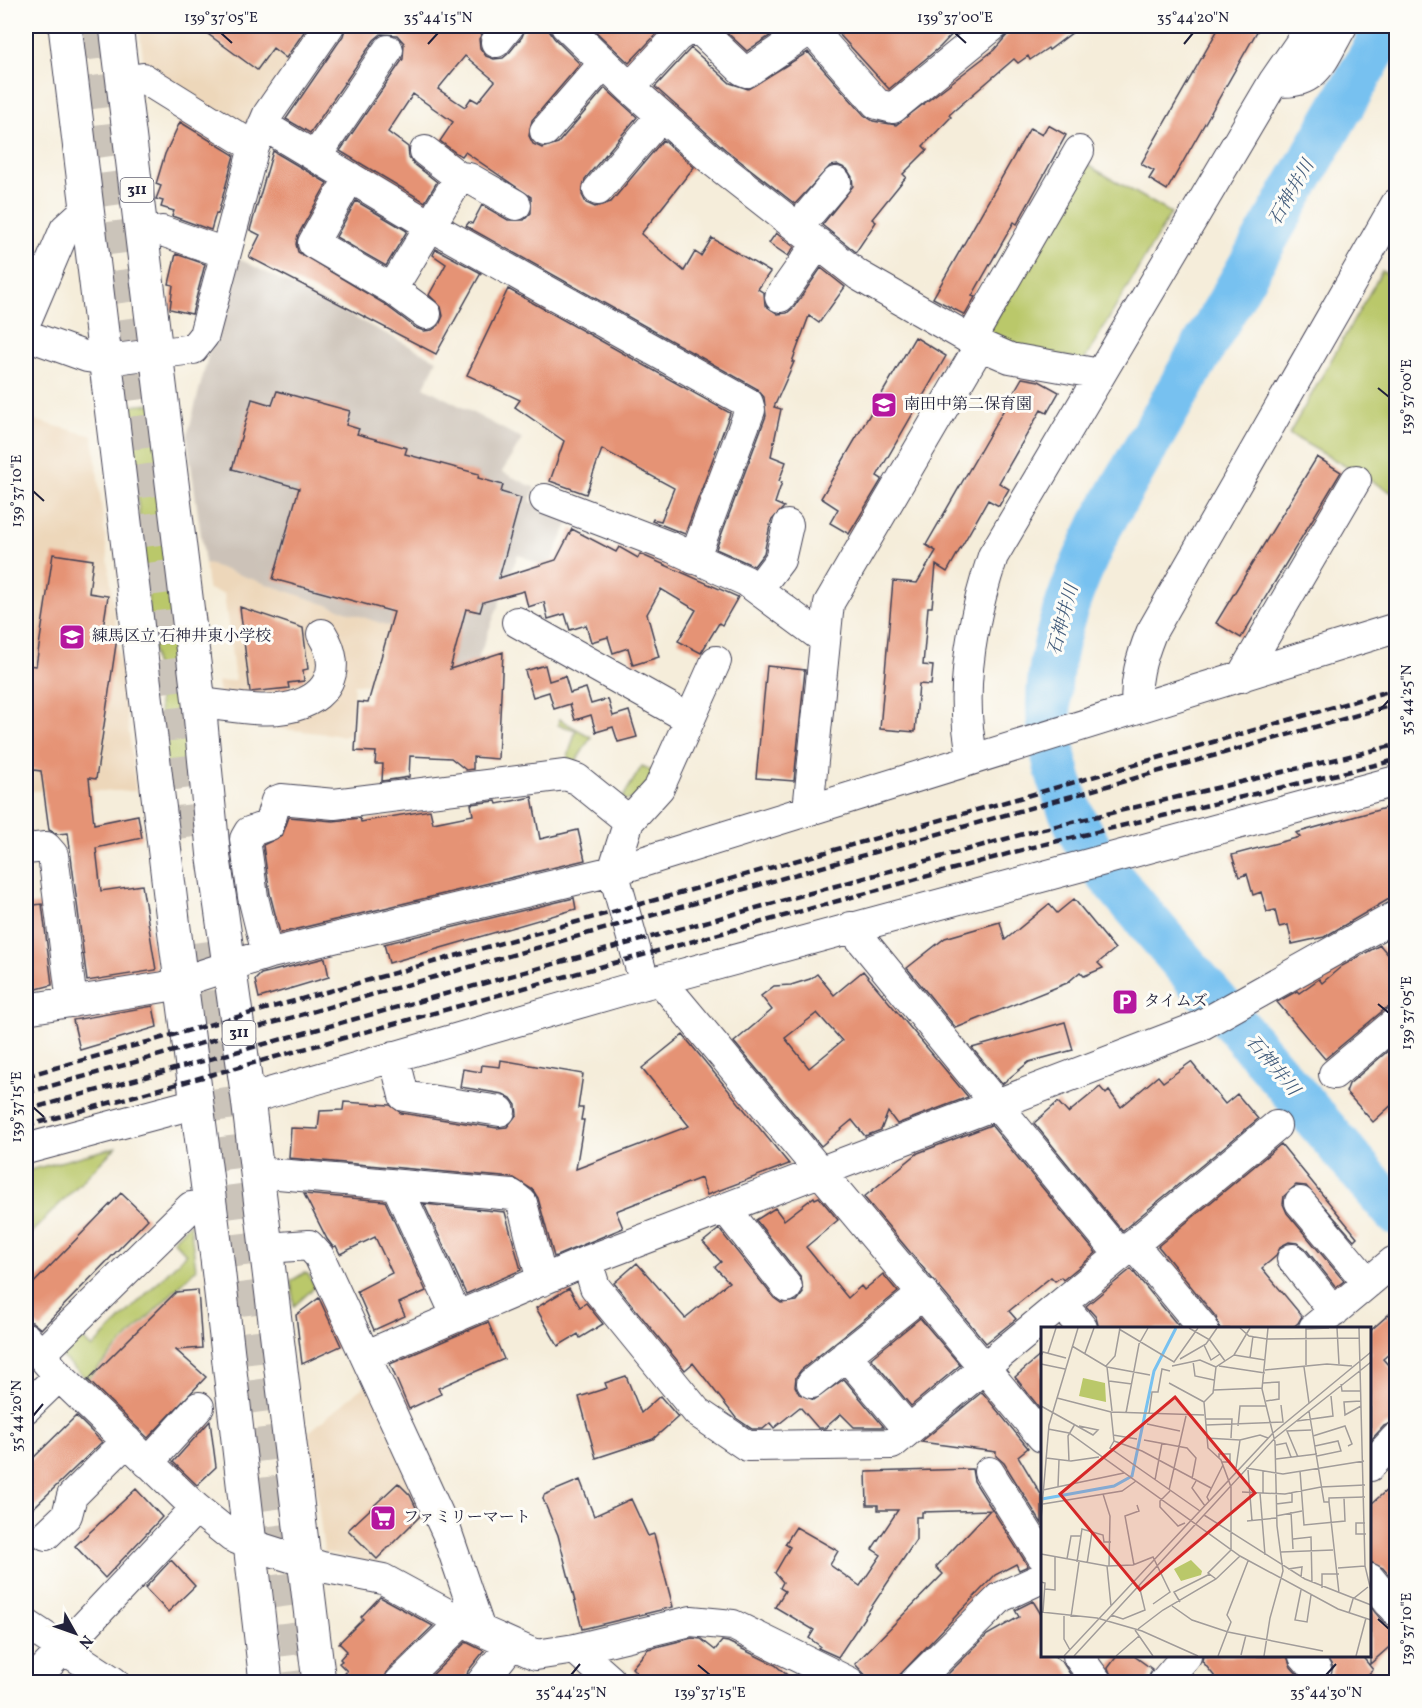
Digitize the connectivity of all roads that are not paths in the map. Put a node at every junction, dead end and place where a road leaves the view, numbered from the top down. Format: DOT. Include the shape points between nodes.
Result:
graph roads {
  1 [pos="65,26"];
  2 [pos="116,26"];
  3 [pos="329,26"];
  4 [pos="566,26"];
  5 [pos="993,26"];
  6 [pos="1297,26"];
  7 [pos="1312,26"];
  8 [pos="1342,26"];
  9 [pos="813,27"];
  10 [pos="387,50"];
  11 [pos="604,63"];
  12 [pos="123,81"];
  13 [pos="1274,81"];
  14 [pos="630,88"];
  15 [pos="660,116"];
  16 [pos="545,132"];
  17 [pos="259,136"];
  18 [pos="426,151"];
  19 [pos="1079,151"];
  20 [pos="316,156"];
  21 [pos="456,176"];
  22 [pos="350,177"];
  23 [pos="836,182"];
  24 [pos="598,190"];
  25 [pos="1396,204"];
  26 [pos="516,205"];
  27 [pos="88,208"];
  28 [pos="431,226"];
  29 [pos="143,234"];
  30 [pos="808,235"];
  31 [pos="225,253"];
  32 [pos="392,289"];
  33 [pos="780,297"];
  34 [pos="426,314"];
  35 [pos="26,321"];
  36 [pos="26,335"];
  37 [pos="975,342"];
  38 [pos="156,354"];
  39 [pos="107,360"];
  40 [pos="1100,374"];
  41 [pos="1356,480"];
  42 [pos="545,499"];
  43 [pos="788,525"];
  44 [pos="694,558"];
  45 [pos="758,589"];
  46 [pos="517,622"];
  47 [pos="1396,628"];
  48 [pos="322,634"];
  49 [pos="824,639"];
  50 [pos="716,661"];
  51 [pos="1241,676"];
  52 [pos="199,703"];
  53 [pos="1137,708"];
  54 [pos="690,719"];
  55 [pos="973,759"];
  56 [pos="1396,781"];
  57 [pos="808,810"];
  58 [pos="628,821"];
  59 [pos="26,849"];
  60 [pos="613,872"];
  61 [pos="1396,916"];
  62 [pos="851,927"];
  63 [pos="267,954"];
  64 [pos="230,966"];
  65 [pos="181,982"];
  66 [pos="652,982"];
  67 [pos="72,1002"];
  68 [pos="26,1010"];
  69 [pos="1396,1022"];
  70 [pos="394,1056"];
  71 [pos="1334,1074"];
  72 [pos="248,1099"];
  73 [pos="197,1103"];
  74 [pos="997,1106"];
  75 [pos="500,1111"];
  76 [pos="1276,1126"];
  77 [pos="26,1149"];
  78 [pos="822,1171"];
  79 [pos="256,1172"];
  80 [pos="397,1186"];
  81 [pos="1300,1202"];
  82 [pos="191,1207"];
  83 [pos="725,1208"];
  84 [pos="266,1248"];
  85 [pos="1127,1250"];
  86 [pos="1292,1258"];
  87 [pos="587,1261"];
  88 [pos="1394,1262"];
  89 [pos="542,1281"];
  90 [pos="1368,1283"];
  91 [pos="788,1287"];
  92 [pos="924,1293"];
  93 [pos="1062,1304"];
  94 [pos="457,1317"];
  95 [pos="1324,1320"];
  96 [pos="1080,1327"];
  97 [pos="1201,1327"];
  98 [pos="367,1355"];
  99 [pos="846,1355"];
  100 [pos="42,1356"];
  101 [pos="985,1367"];
  102 [pos="812,1383"];
  103 [pos="199,1407"];
  104 [pos="26,1408"];
  105 [pos="909,1430"];
  106 [pos="1041,1436"];
  107 [pos="127,1441"];
  108 [pos="148,1463"];
  109 [pos="989,1472"];
  110 [pos="196,1508"];
  111 [pos="45,1535"];
  112 [pos="249,1544"];
  113 [pos="1041,1554"];
  114 [pos="305,1562"];
  115 [pos="1371,1580"];
  116 [pos="1040,1587"];
  117 [pos="1396,1611"];
  118 [pos="26,1624"];
  119 [pos="471,1626"];
  120 [pos="511,1645"];
  121 [pos="65,1648"];
  122 [pos="575,1649"];
  123 [pos="1079,1657"];
  124 [pos="611,1682"];
  125 [pos="845,1682"];
  126 [pos="32,1683"];
  127 [pos="114,1683"];
  128 [pos="266,1683"];
  129 [pos="319,1683"];
  130 [pos="400,1683"];
  131 [pos="482,1683"];
  132 [pos="915,1683"];
  133 [pos="1096,1683"];
  1 -- 27 [label="main road"];
  2 -- 12 [label="main road, 311"];
  3 -- 17 [label="street"];
  4 -- 11 [label="street"];
  5 -- 9 [label="street" via="893,108 877,104"];
  6 -- 13 [label="street"];
  7 -- 13 [label="street"];
  8 -- 13 [label="street" via="1308,79 1292,84"];
  9 -- 14 [label="street" via="747,72 701,31 686,31"];
  10 -- 20 [label="street"];
  11 -- 14 [label="street"];
  11 -- 16 [label="street"];
  12 -- 17 [label="street" via="143,78"];
  12 -- 29 [label="main road, 311"];
  13 -- 40 [label="street"];
  14 -- 15 [label="street"];
  15 -- 24 [label="street"];
  15 -- 30 [label="street"];
  17 -- 20 [label="street"];
  17 -- 31 [label="street"];
  18 -- 21 [label="street"];
  19 -- 37 [label="street"];
  20 -- 22 [label="street"];
  21 -- 26 [label="street" via="469,178"];
  21 -- 28 [label="street" via="455,185"];
  22 -- 28 [label="street"];
  22 -- 32 [label="street" via="313,243"];
  23 -- 30 [label="street"];
  25 -- 53 [label="street" via="1151,633 1135,691"];
  27 -- 35 [label="street" via="65,229"];
  27 -- 39 [label="main road"];
  28 -- 32 [label="street"];
  28 -- 44 [label="street" via="748,403 750,410"];
  29 -- 31 [label="street" via="162,231"];
  29 -- 38 [label="main road, 311"];
  30 -- 33 [label="street"];
  30 -- 37 [label="street" via="858,275"];
  31 -- 38 [label="street" via="204,335 193,349"];
  32 -- 34 [label="street"];
  36 -- 39 [label="street" via="87,357"];
  37 -- 40 [label="street" via="1010,358"];
  37 -- 49 [label="street" via="829,603"];
  38 -- 39 [label="street"];
  38 -- 52 [label="main road, 311"];
  39 -- 65 [label="main road"];
  40 -- 55 [label="street" via="993,556 982,588 969,661 968,732"];
  41 -- 51 [label="street"];
  42 -- 44 [label="street"];
  43 -- 45 [label="street" via="780,560"];
  44 -- 45 [label="street"];
  45 -- 49 [label="street"];
  46 -- 54 [label="street"];
  47 -- 51 [label="street"];
  48 -- 52 [label="street" via="332,654 332,672 321,692 308,700 287,708 267,709"];
  49 -- 57 [label="street"];
  50 -- 54 [label="street"];
  51 -- 53 [label="street"];
  52 -- 64 [label="main road, 311" via="214,859"];
  53 -- 55 [label="street"];
  54 -- 58 [label="street" via="658,788"];
  55 -- 57 [label="street"];
  56 -- 62 [label="street"];
  57 -- 60 [label="street"];
  58 -- 60 [label="street"];
  58 -- 63 [label="street" via="577,779 565,776 334,804 319,797 281,799 273,805 269,825 246,834 253,897"];
  59 -- 67 [label="street" via="46,847 53,855"];
  60 -- 63 [label="street"];
  60 -- 66 [label="street"];
  61 -- 74 [label="street" via="1198,1027"];
  62 -- 66 [label="street"];
  62 -- 74 [label="street"];
  63 -- 64 [label="street"];
  64 -- 65 [label="street"];
  64 -- 72 [label="main road, 311"];
  65 -- 67 [label="street"];
  65 -- 73 [label="main road"];
  66 -- 70 [label="street"];
  66 -- 78 [label="street"];
  67 -- 68 [label="street"];
  69 -- 71 [label="street"];
  70 -- 72 [label="street"];
  70 -- 75 [label="street" via="404,1096"];
  72 -- 79 [label="main road"];
  73 -- 77 [label="street"];
  73 -- 112 [label="main road"];
  74 -- 78 [label="street"];
  74 -- 85 [label="street"];
  76 -- 85 [label="street"];
  78 -- 83 [label="street"];
  78 -- 92 [label="street"];
  79 -- 80 [label="street"];
  79 -- 84 [label="main road"];
  80 -- 89 [label="street" via="519,1198"];
  80 -- 94 [label="street"];
  81 -- 90 [label="street"];
  82 -- 100 [label="street"];
  83 -- 87 [label="street"];
  83 -- 91 [label="street"];
  84 -- 98 [label="street" via="309,1245 319,1256"];
  84 -- 114 [label="main road"];
  85 -- 93 [label="street"];
  85 -- 97 [label="street"];
  86 -- 95 [label="street"];
  87 -- 89 [label="street"];
  87 -- 105 [label="street" via="595,1287 697,1412 747,1446 892,1444"];
  88 -- 90 [label="street"];
  89 -- 94 [label="street"];
  90 -- 95 [label="street"];
  92 -- 99 [label="street"];
  92 -- 101 [label="street"];
  93 -- 96 [label="street"];
  93 -- 101 [label="street"];
  94 -- 98 [label="street"];
  98 -- 119 [label="street" via="447,1533"];
  99 -- 102 [label="street"];
  99 -- 105 [label="street"];
  100 -- 104 [label="street"];
  100 -- 107 [label="street"];
  101 -- 105 [label="street"];
  101 -- 106 [label="street"];
  103 -- 108 [label="street"];
  107 -- 108 [label="street"];
  107 -- 111 [label="street" via="72,1496 67,1515"];
  108 -- 110 [label="street"];
  109 -- 113 [label="street"];
  110 -- 112 [label="street" via="232,1537"];
  110 -- 121 [label="street"];
  112 -- 114 [label="street"];
  112 -- 128 [label="main road"];
  114 -- 119 [label="street" via="383,1579"];
  114 -- 129 [label="main road"];
  115 -- 117 [label="street"];
  116 -- 132 [label="street" via="1001,1597"];
  118 -- 121 [label="street"];
  119 -- 120 [label="street"];
  119 -- 130 [label="street"];
  120 -- 122 [label="street" via="536,1655"];
  120 -- 131 [label="street"];
  121 -- 126 [label="street"];
  121 -- 127 [label="street"];
  122 -- 124 [label="street"];
  122 -- 125 [label="street" via="691,1621 733,1625"];
  123 -- 133 [label="street"];
}
